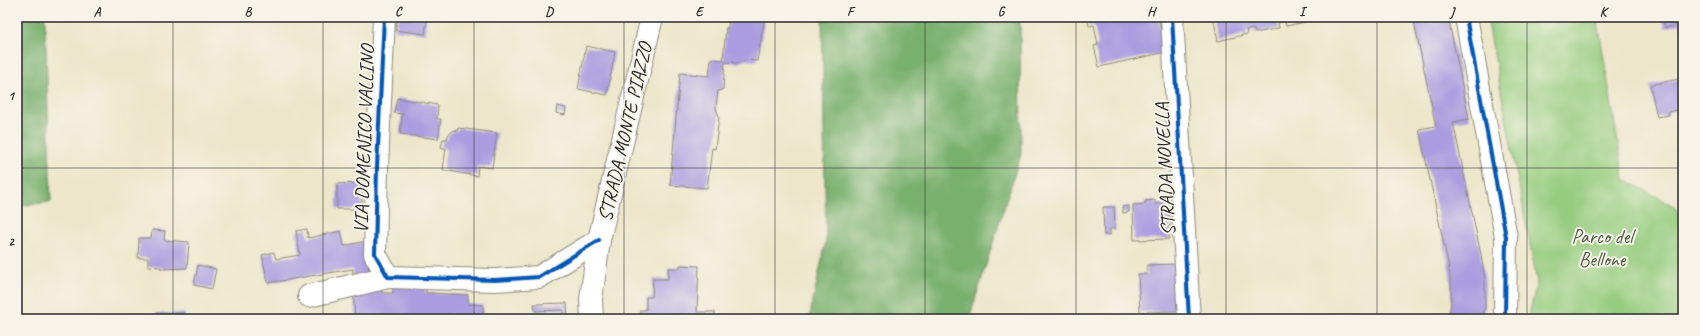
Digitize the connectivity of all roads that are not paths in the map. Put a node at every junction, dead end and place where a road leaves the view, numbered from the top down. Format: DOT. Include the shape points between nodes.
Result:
graph roads {
  1 [pos="384,17"];
  2 [pos="652,17"];
  3 [pos="1172,17"];
  4 [pos="1466,17"];
  5 [pos="599,240"];
  6 [pos="388,276"];
  7 [pos="309,296"];
  8 [pos="592,319"];
  9 [pos="1189,319"];
  10 [pos="1505,319"];
  1 -- 6 [label="street, VIA DOMENICO VALLINO" via="375,254"];
  2 -- 5 [label="street, STRADA MONTE PIAZZO"];
  3 -- 9 [label="street, STRADA NOVELLA"];
  4 -- 10 [label="street" via="1506,237"];
  5 -- 6 [label="street" via="539,276 495,280"];
  5 -- 8 [label="street, STRADA MONTE PIAZZO" via="591,299"];
  6 -- 7 [label="street"];
}
